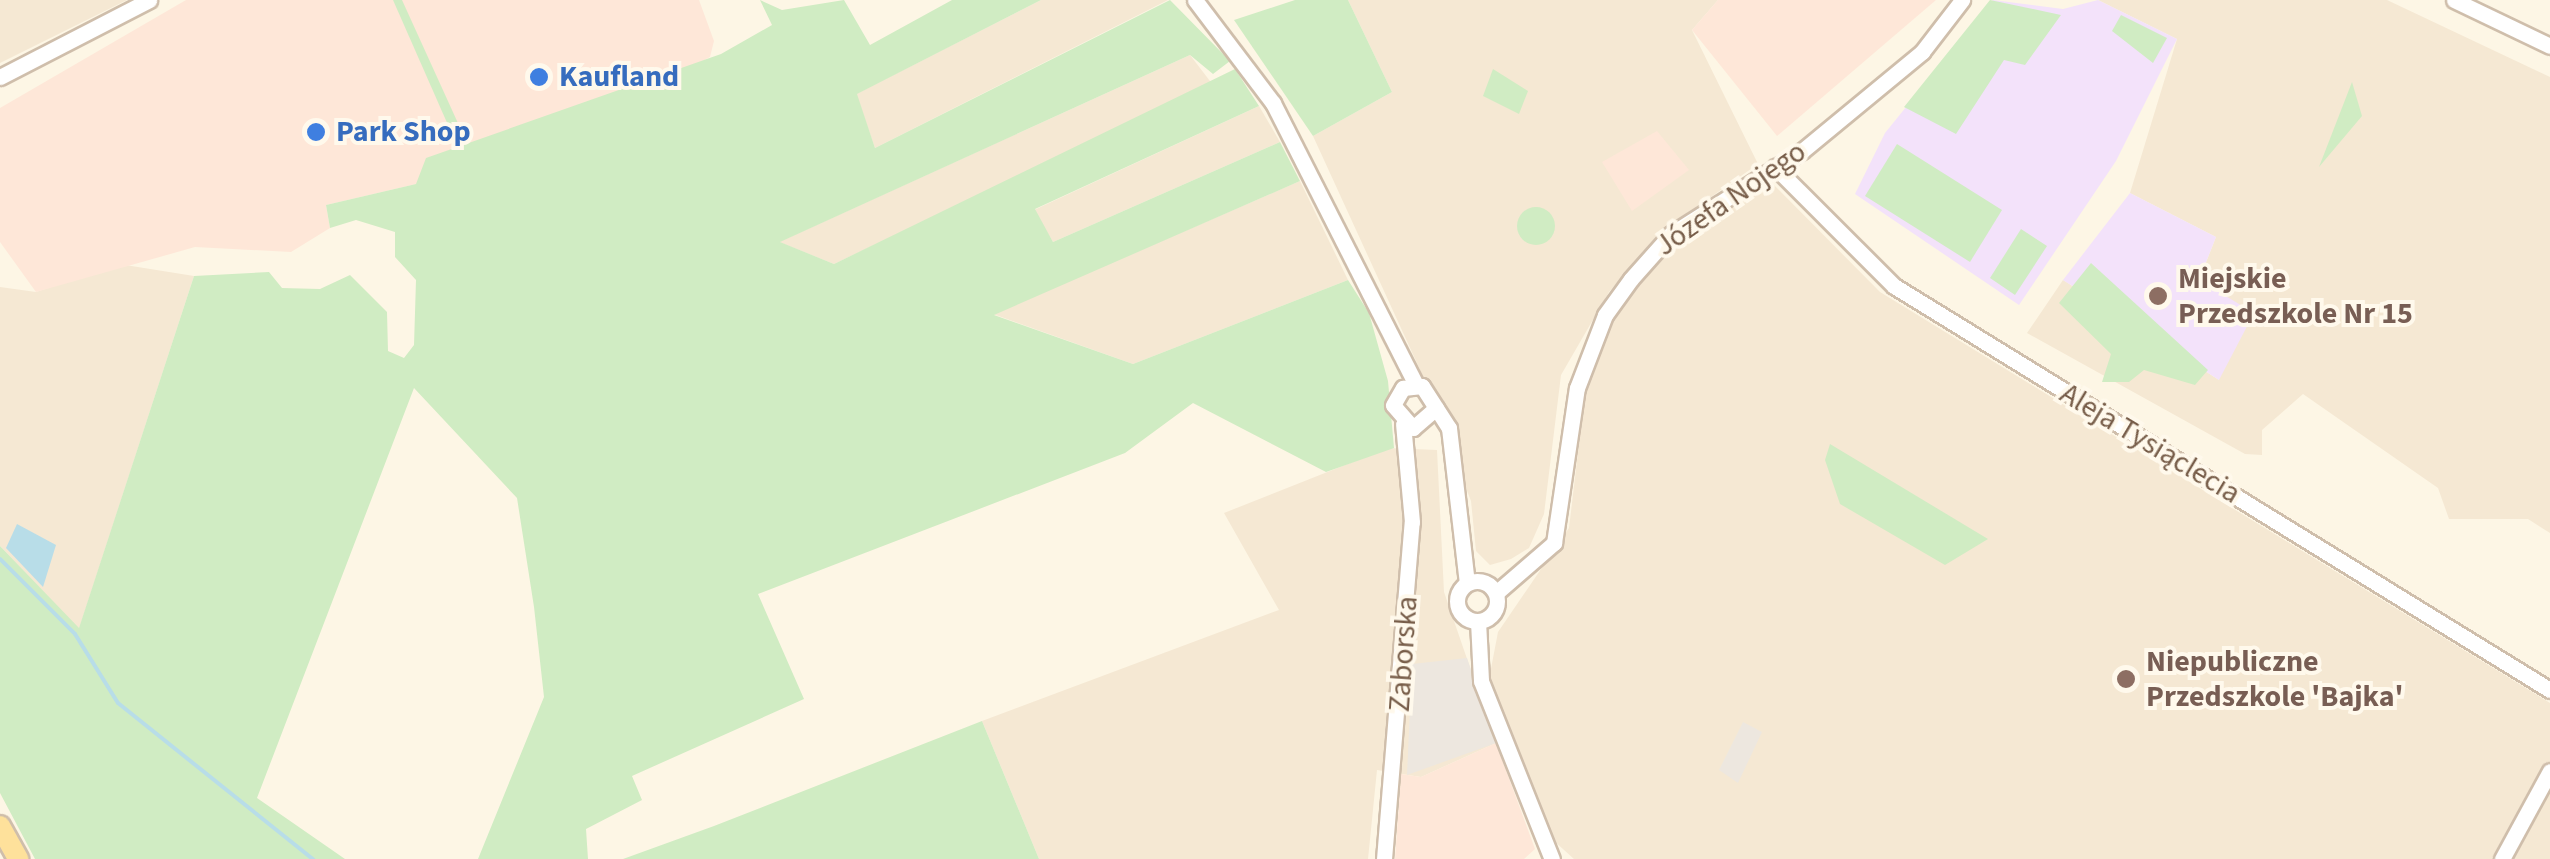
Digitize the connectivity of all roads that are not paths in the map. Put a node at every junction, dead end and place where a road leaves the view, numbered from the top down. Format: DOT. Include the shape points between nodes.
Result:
graph roads {
  1 [pos="150,0"];
  2 [pos="1195,0"];
  3 [pos="1962,0"];
  4 [pos="2454,0"];
  5 [pos="2550,46"];
  6 [pos="0,77"];
  7 [pos="1775,167"];
  8 [pos="1409,387"];
  9 [pos="1436,408"];
  10 [pos="1403,424"];
  11 [pos="1424,425"];
  12 [pos="1410,449"];
  13 [pos="1451,462"];
  14 [pos="1467,583"];
  15 [pos="1496,592"];
  16 [pos="1478,621"];
  17 [pos="2548,690"];
  18 [pos="2550,771"];
  19 [pos="0,826"];
  20 [pos="18,859"];
  21 [pos="1384,859"];
  22 [pos="1552,859"];
  23 [pos="2502,859"];
  1 -- 6 [label="street"];
  2 -- 8 [label="street" via="1273,103 1395,337"];
  3 -- 7 [label="street, Józefa Nojego" via="1922,52"];
  4 -- 5 [label="street"];
  7 -- 15 [label="street, Józefa Nojego" via="1672,234 1605,315 1577,388 1554,543"];
  7 -- 17 [label="street, Aleja Tysiąclecia" via="1894,286"];
  8 -- 9 [label="street"];
  8 -- 10 [label="street, Zaborska" via="1393,405"];
  9 -- 11 [label="street, Zaborska"];
  9 -- 13 [label="street" via="1452,436"];
  10 -- 11 [label="street"];
  10 -- 12 [label="street, Zaborska"];
  11 -- 12 [label="street, Zaborska"];
  11 -- 13 [label="street"];
  12 -- 21 [label="street, Zaborska" via="1404,681"];
  13 -- 14 [label="street"];
  14 -- 15 [label="street"];
  14 -- 16 [label="street" via="1458,606"];
  15 -- 16 [label="street, Józefa Nojego" via="1494,612"];
  16 -- 22 [label="street" via="1481,682"];
  18 -- 23 [label="street"];
  19 -- 20 [label="main road"];
}
